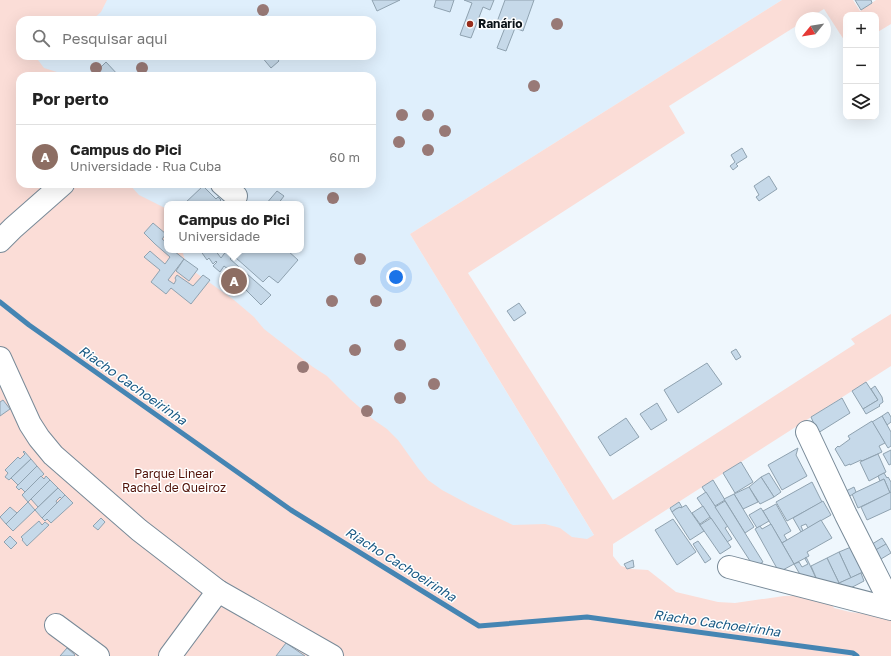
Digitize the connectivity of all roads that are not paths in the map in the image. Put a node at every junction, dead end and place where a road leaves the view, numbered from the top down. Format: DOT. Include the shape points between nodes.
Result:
graph roads {
  1 [pos="58,188"];
  2 [pos="0,241"];
  3 [pos="0,358"];
  4 [pos="807,432"];
  5 [pos="729,567"];
  6 [pos="218,591"];
  7 [pos="891,604"];
  8 [pos="891,609"];
  9 [pos="56,626"];
  10 [pos="98,656"];
  11 [pos="170,656"];
  12 [pos="332,656"];
  1 -- 2 [label="street"];
  3 -- 6 [label="street" via="30,424 53,455 139,530"];
  4 -- 7 [label="street"];
  5 -- 8 [label="street"];
  6 -- 11 [label="street"];
  6 -- 12 [label="street"];
  9 -- 10 [label="street"];
}
